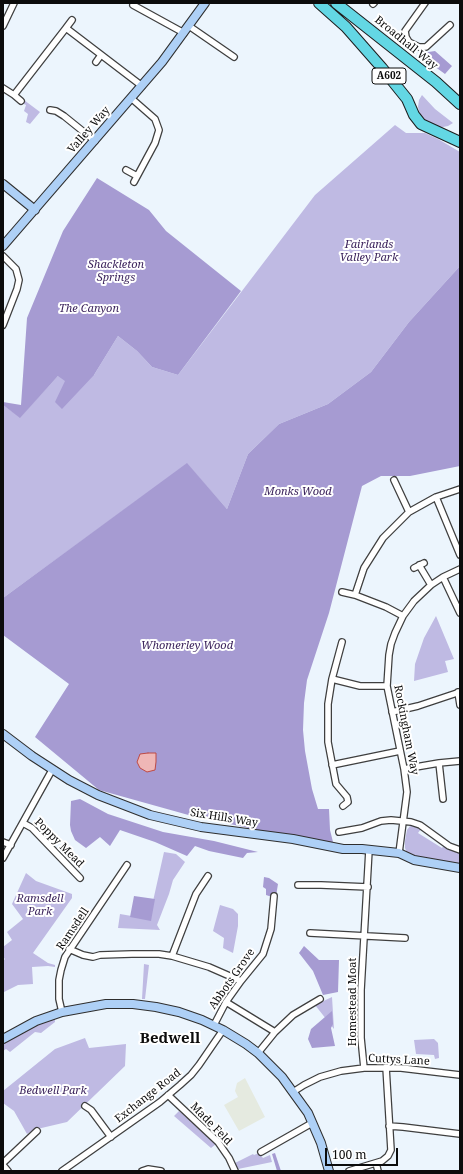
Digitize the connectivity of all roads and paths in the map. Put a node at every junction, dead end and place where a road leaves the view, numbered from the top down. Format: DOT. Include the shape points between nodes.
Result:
graph roads {
  1 [pos="14,3"];
  2 [pos="204,3"];
  3 [pos="320,3"];
  4 [pos="336,3"];
  5 [pos="425,3"];
  6 [pos="134,5"];
  7 [pos="72,20"];
  8 [pos="450,25"];
  9 [pos="3,26"];
  10 [pos="189,26"];
  11 [pos="66,28"];
  12 [pos="184,33"];
  13 [pos="101,55"];
  14 [pos="234,57"];
  15 [pos="96,62"];
  16 [pos="142,86"];
  17 [pos="3,88"];
  18 [pos="14,95"];
  19 [pos="131,98"];
  20 [pos="21,101"];
  21 [pos="460,104"];
  22 [pos="50,110"];
  23 [pos="95,140"];
  24 [pos="460,142"];
  25 [pos="126,170"];
  26 [pos="137,176"];
  27 [pos="134,182"];
  28 [pos="3,184"];
  29 [pos="35,210"];
  30 [pos="3,246"];
  31 [pos="3,256"];
  32 [pos="3,325"];
  33 [pos="394,480"];
  34 [pos="460,489"];
  35 [pos="436,497"];
  36 [pos="409,512"];
  37 [pos="460,555"];
  38 [pos="419,565"];
  39 [pos="460,569"];
  40 [pos="443,577"];
  41 [pos="431,585"];
  42 [pos="342,592"];
  43 [pos="355,595"];
  44 [pos="460,613"];
  45 [pos="403,616"];
  46 [pos="342,642"];
  47 [pos="332,679"];
  48 [pos="387,686"];
  49 [pos="459,692"];
  50 [pos="460,705"];
  51 [pos="392,712"];
  52 [pos="3,734"];
  53 [pos="400,751"];
  54 [pos="460,761"];
  55 [pos="439,763"];
  56 [pos="332,765"];
  57 [pos="404,769"];
  58 [pos="52,770"];
  59 [pos="443,799"];
  60 [pos="343,806"];
  61 [pos="404,822"];
  62 [pos="23,823"];
  63 [pos="339,832"];
  64 [pos="3,842"];
  65 [pos="11,845"];
  66 [pos="460,850"];
  67 [pos="399,853"];
  68 [pos="369,854"];
  69 [pos="3,858"];
  70 [pos="128,865"];
  71 [pos="460,868"];
  72 [pos="208,876"];
  73 [pos="80,878"];
  74 [pos="298,885"];
  75 [pos="368,888"];
  76 [pos="274,896"];
  77 [pos="310,933"];
  78 [pos="364,936"];
  79 [pos="405,938"];
  80 [pos="69,949"];
  81 [pos="172,956"];
  82 [pos="241,981"];
  83 [pos="320,999"];
  84 [pos="226,1002"];
  85 [pos="62,1012"];
  86 [pos="214,1025"];
  87 [pos="223,1030"];
  88 [pos="275,1032"];
  89 [pos="3,1039"];
  90 [pos="258,1053"];
  91 [pos="386,1067"];
  92 [pos="364,1068"];
  93 [pos="460,1075"];
  94 [pos="294,1092"];
  95 [pos="168,1095"];
  96 [pos="85,1106"];
  97 [pos="312,1123"];
  98 [pos="389,1126"];
  99 [pos="37,1131"];
  100 [pos="460,1134"];
  101 [pos="111,1137"];
  102 [pos="261,1152"];
  103 [pos="376,1163"];
  104 [pos="3,1164"];
  105 [pos="69,1169"];
  106 [pos="8,1171"];
  107 [pos="62,1171"];
  108 [pos="142,1171"];
  109 [pos="161,1171"];
  110 [pos="235,1171"];
  111 [pos="329,1171"];
  112 [pos="349,1171"];
  113 [pos="378,1171"];
  1 -- 9 [label="street"];
  2 -- 10 [label="street, Valley Way"];
  3 -- 24 [label="highway, A602" via="346,26 382,68 407,99 420,124"];
  4 -- 21 [label="highway, Broadhall Way / A602"];
  5 -- 8 [label="street" via="405,31 409,42 426,47"];
  6 -- 12 [label="street"];
  7 -- 11 [label="street"];
  10 -- 12 [label="street, Valley Way"];
  10 -- 14 [label="street"];
  11 -- 13 [label="street"];
  11 -- 18 [label="street"];
  12 -- 16 [label="street, Valley Way"];
  13 -- 15 [label="street"];
  13 -- 16 [label="street"];
  16 -- 19 [label="street, Valley Way"];
  17 -- 18 [label="street"];
  18 -- 20 [label="street"];
  19 -- 23 [label="street, Valley Way"];
  19 -- 26 [label="street" via="155,119 159,130 155,143"];
  22 -- 23 [label="street" via="64,116"];
  23 -- 29 [label="street, Valley Way"];
  25 -- 26 [label="street"];
  26 -- 27 [label="street"];
  28 -- 29 [label="street"];
  29 -- 30 [label="street, Valley Way"];
  31 -- 32 [label="street" via="16,269 19,280"];
  33 -- 36 [label="street"];
  34 -- 35 [label="street"];
  35 -- 36 [label="street"];
  35 -- 37 [label="street"];
  36 -- 43 [label="street" via="373,552 364,568"];
  38 -- 41 [label="street"];
  39 -- 40 [label="street, Rockingham Way"];
  40 -- 41 [label="street, Rockingham Way"];
  40 -- 44 [label="street"];
  41 -- 45 [label="street, Rockingham Way"];
  42 -- 43 [label="street"];
  43 -- 45 [label="street"];
  45 -- 48 [label="street, Rockingham Way" via="391,644"];
  46 -- 47 [label="street"];
  47 -- 48 [label="street" via="360,686"];
  47 -- 56 [label="street" via="327,728"];
  48 -- 51 [label="street, Rockingham Way"];
  49 -- 50 [label="street"];
  49 -- 51 [label="street"];
  51 -- 53 [label="street, Rockingham Way"];
  52 -- 58 [label="street, Six Hills Way"];
  53 -- 56 [label="street"];
  53 -- 57 [label="street, Rockingham Way"];
  54 -- 55 [label="street"];
  55 -- 57 [label="street"];
  55 -- 59 [label="street"];
  56 -- 60 [label="street" via="336,784 347,797 348,802"];
  57 -- 61 [label="street, Rockingham Way" via="407,792"];
  58 -- 62 [label="street"];
  58 -- 68 [label="street, Six Hills Way" via="120,804 176,822"];
  61 -- 63 [label="street" via="381,821"];
  61 -- 66 [label="street" via="420,825 445,844"];
  61 -- 67 [label="street, Rockingham Way"];
  62 -- 65 [label="street"];
  62 -- 73 [label="street, Poppy Mead" via="32,828"];
  64 -- 65 [label="street"];
  65 -- 69 [label="street"];
  67 -- 68 [label="street, Six Hills Way"];
  67 -- 71 [label="street, Six Hills Way" via="414,860"];
  68 -- 75 [label="street, Homestead Moat"];
  70 -- 80 [label="street, Ramsdell"];
  72 -- 81 [label="street" via="193,898"];
  74 -- 75 [label="street"];
  75 -- 78 [label="street, Homestead Moat"];
  76 -- 82 [label="street, Abbots Grove" via="272,929 263,954"];
  77 -- 78 [label="street"];
  78 -- 79 [label="street"];
  78 -- 92 [label="street, Homestead Moat" via="361,1004"];
  80 -- 81 [label="street" via="93,956"];
  80 -- 85 [label="street, Ramsdell" via="59,980"];
  81 -- 82 [label="street" via="209,967"];
  82 -- 84 [label="street, Abbots Grove"];
  83 -- 88 [label="street" via="293,1015"];
  84 -- 86 [label="street, Abbots Grove"];
  84 -- 88 [label="street"];
  85 -- 86 [label="street" via="106,1004 144,1005 179,1012"];
  85 -- 89 [label="street" via="36,1021"];
  86 -- 87 [label="street"];
  87 -- 90 [label="street"];
  87 -- 95 [label="street, Exchange Road" via="191,1075"];
  88 -- 90 [label="street"];
  90 -- 94 [label="street"];
  91 -- 92 [label="street, Cuttys Lane"];
  91 -- 93 [label="street, Cuttys Lane"];
  91 -- 98 [label="street"];
  92 -- 94 [label="street, Cuttys Lane" via="320,1078"];
  94 -- 97 [label="street"];
  95 -- 101 [label="street, Exchange Road"];
  95 -- 110 [label="street, Made Feld" via="218,1142"];
  96 -- 101 [label="street, Exchange Road" via="91,1110"];
  97 -- 102 [label="street"];
  97 -- 111 [label="street"];
  98 -- 100 [label="street"];
  98 -- 103 [label="street" via="390,1154"];
  99 -- 104 [label="street"];
  101 -- 105 [label="street, Exchange Road"];
  103 -- 112 [label="street"];
  103 -- 113 [label="street"];
  104 -- 106 [label="street"];
  105 -- 107 [label="street, Exchange Road"];
  108 -- 109 [label="street"];
}
